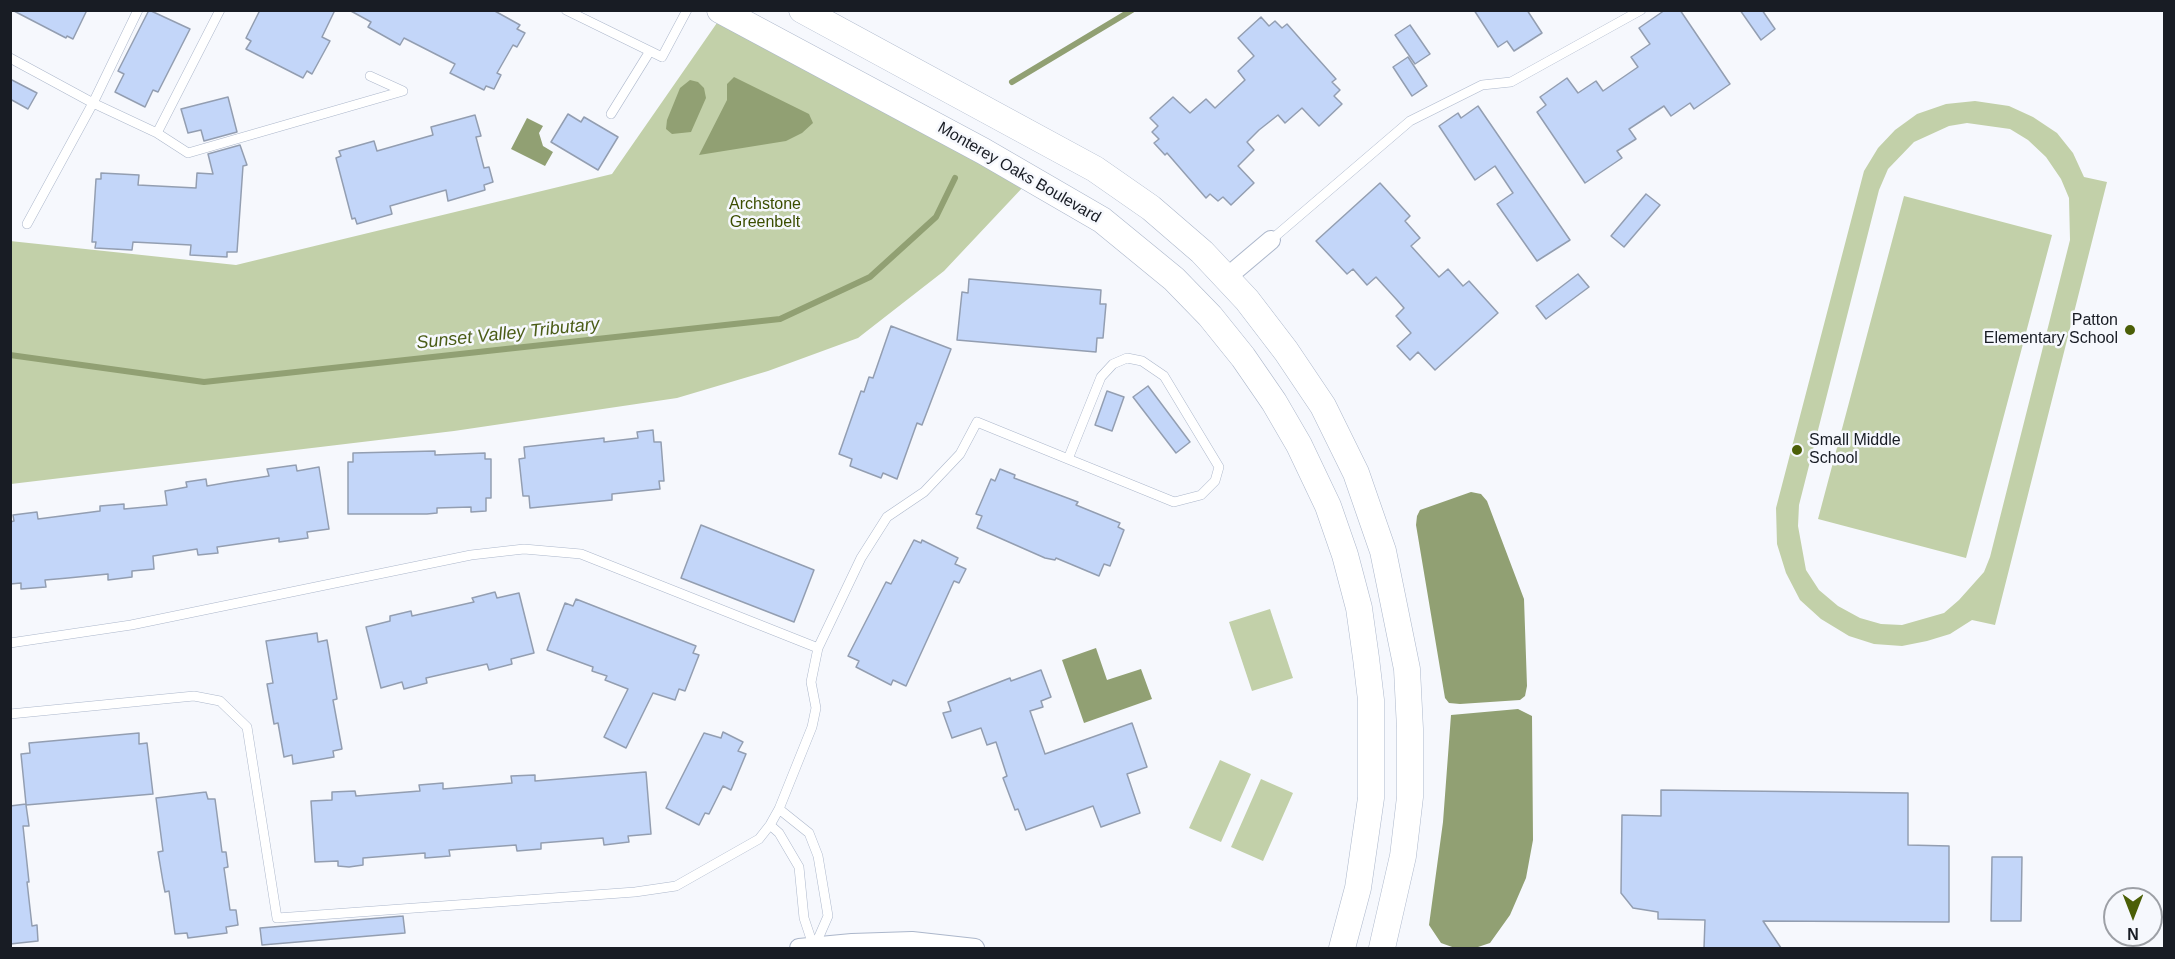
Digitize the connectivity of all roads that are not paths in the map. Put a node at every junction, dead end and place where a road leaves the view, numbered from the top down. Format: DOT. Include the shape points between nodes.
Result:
graph roads {
  1 [pos="138,10"];
  2 [pos="220,10"];
  3 [pos="566,10"];
  4 [pos="687,10"];
  5 [pos="802,10"];
  6 [pos="1641,10"];
  7 [pos="729,13"];
  8 [pos="650,51"];
  9 [pos="10,57"];
  10 [pos="370,76"];
  11 [pos="93,103"];
  12 [pos="611,114"];
  13 [pos="157,133"];
  14 [pos="27,224"];
  15 [pos="1271,240"];
  16 [pos="1226,278"];
  17 [pos="1068,459"];
  18 [pos="10,643"];
  19 [pos="818,648"];
  20 [pos="10,714"];
  21 [pos="780,809"];
  22 [pos="770,825"];
  23 [pos="809,948"];
  24 [pos="975,948"];
  25 [pos="1342,948"];
  26 [pos="1382,948"];
  1 -- 11 [label="lane"];
  2 -- 13 [label="lane"];
  3 -- 8 [label="lane"];
  4 -- 8 [label="lane" via="662,57"];
  5 -- 16 [label="street" via="1095,169 1151,208"];
  6 -- 15 [label="lane" via="1511,82 1482,85 1410,121"];
  7 -- 25 [label="street, Monterey Oaks Boulevard" via="1102,220 1174,279 1210,316 1274,402 1328,506 1359,608 1366,658 1371,700 1371,798 1358,888"];
  8 -- 12 [label="lane"];
  9 -- 11 [label="lane"];
  10 -- 13 [label="lane" via="403,92 188,153"];
  11 -- 13 [label="lane"];
  11 -- 14 [label="lane"];
  15 -- 16 [label="street"];
  16 -- 26 [label="street" via="1286,351 1323,406 1363,491 1395,600 1407,669 1410,797 1403,856"];
  17 -- 17 [label="lane" via="1174,502 1201,495 1215,481 1219,468 1164,376 1142,361 1127,358 1113,364 1101,377"];
  17 -- 19 [label="lane" via="977,422 960,454 932,484 886,517 861,558"];
  18 -- 19 [label="lane" via="131,625 471,555 524,549 581,554"];
  19 -- 21 [label="lane" via="811,682 816,708 812,727"];
  20 -- 22 [label="lane" via="194,696 220,701 247,727 277,918 676,886 759,839"];
  21 -- 22 [label="lane"];
  21 -- 23 [label="lane" via="809,833 818,856 828,916"];
  22 -- 23 [label="lane" via="780,833 799,867"];
  23 -- 24 [label="street" via="912,941"];
}
